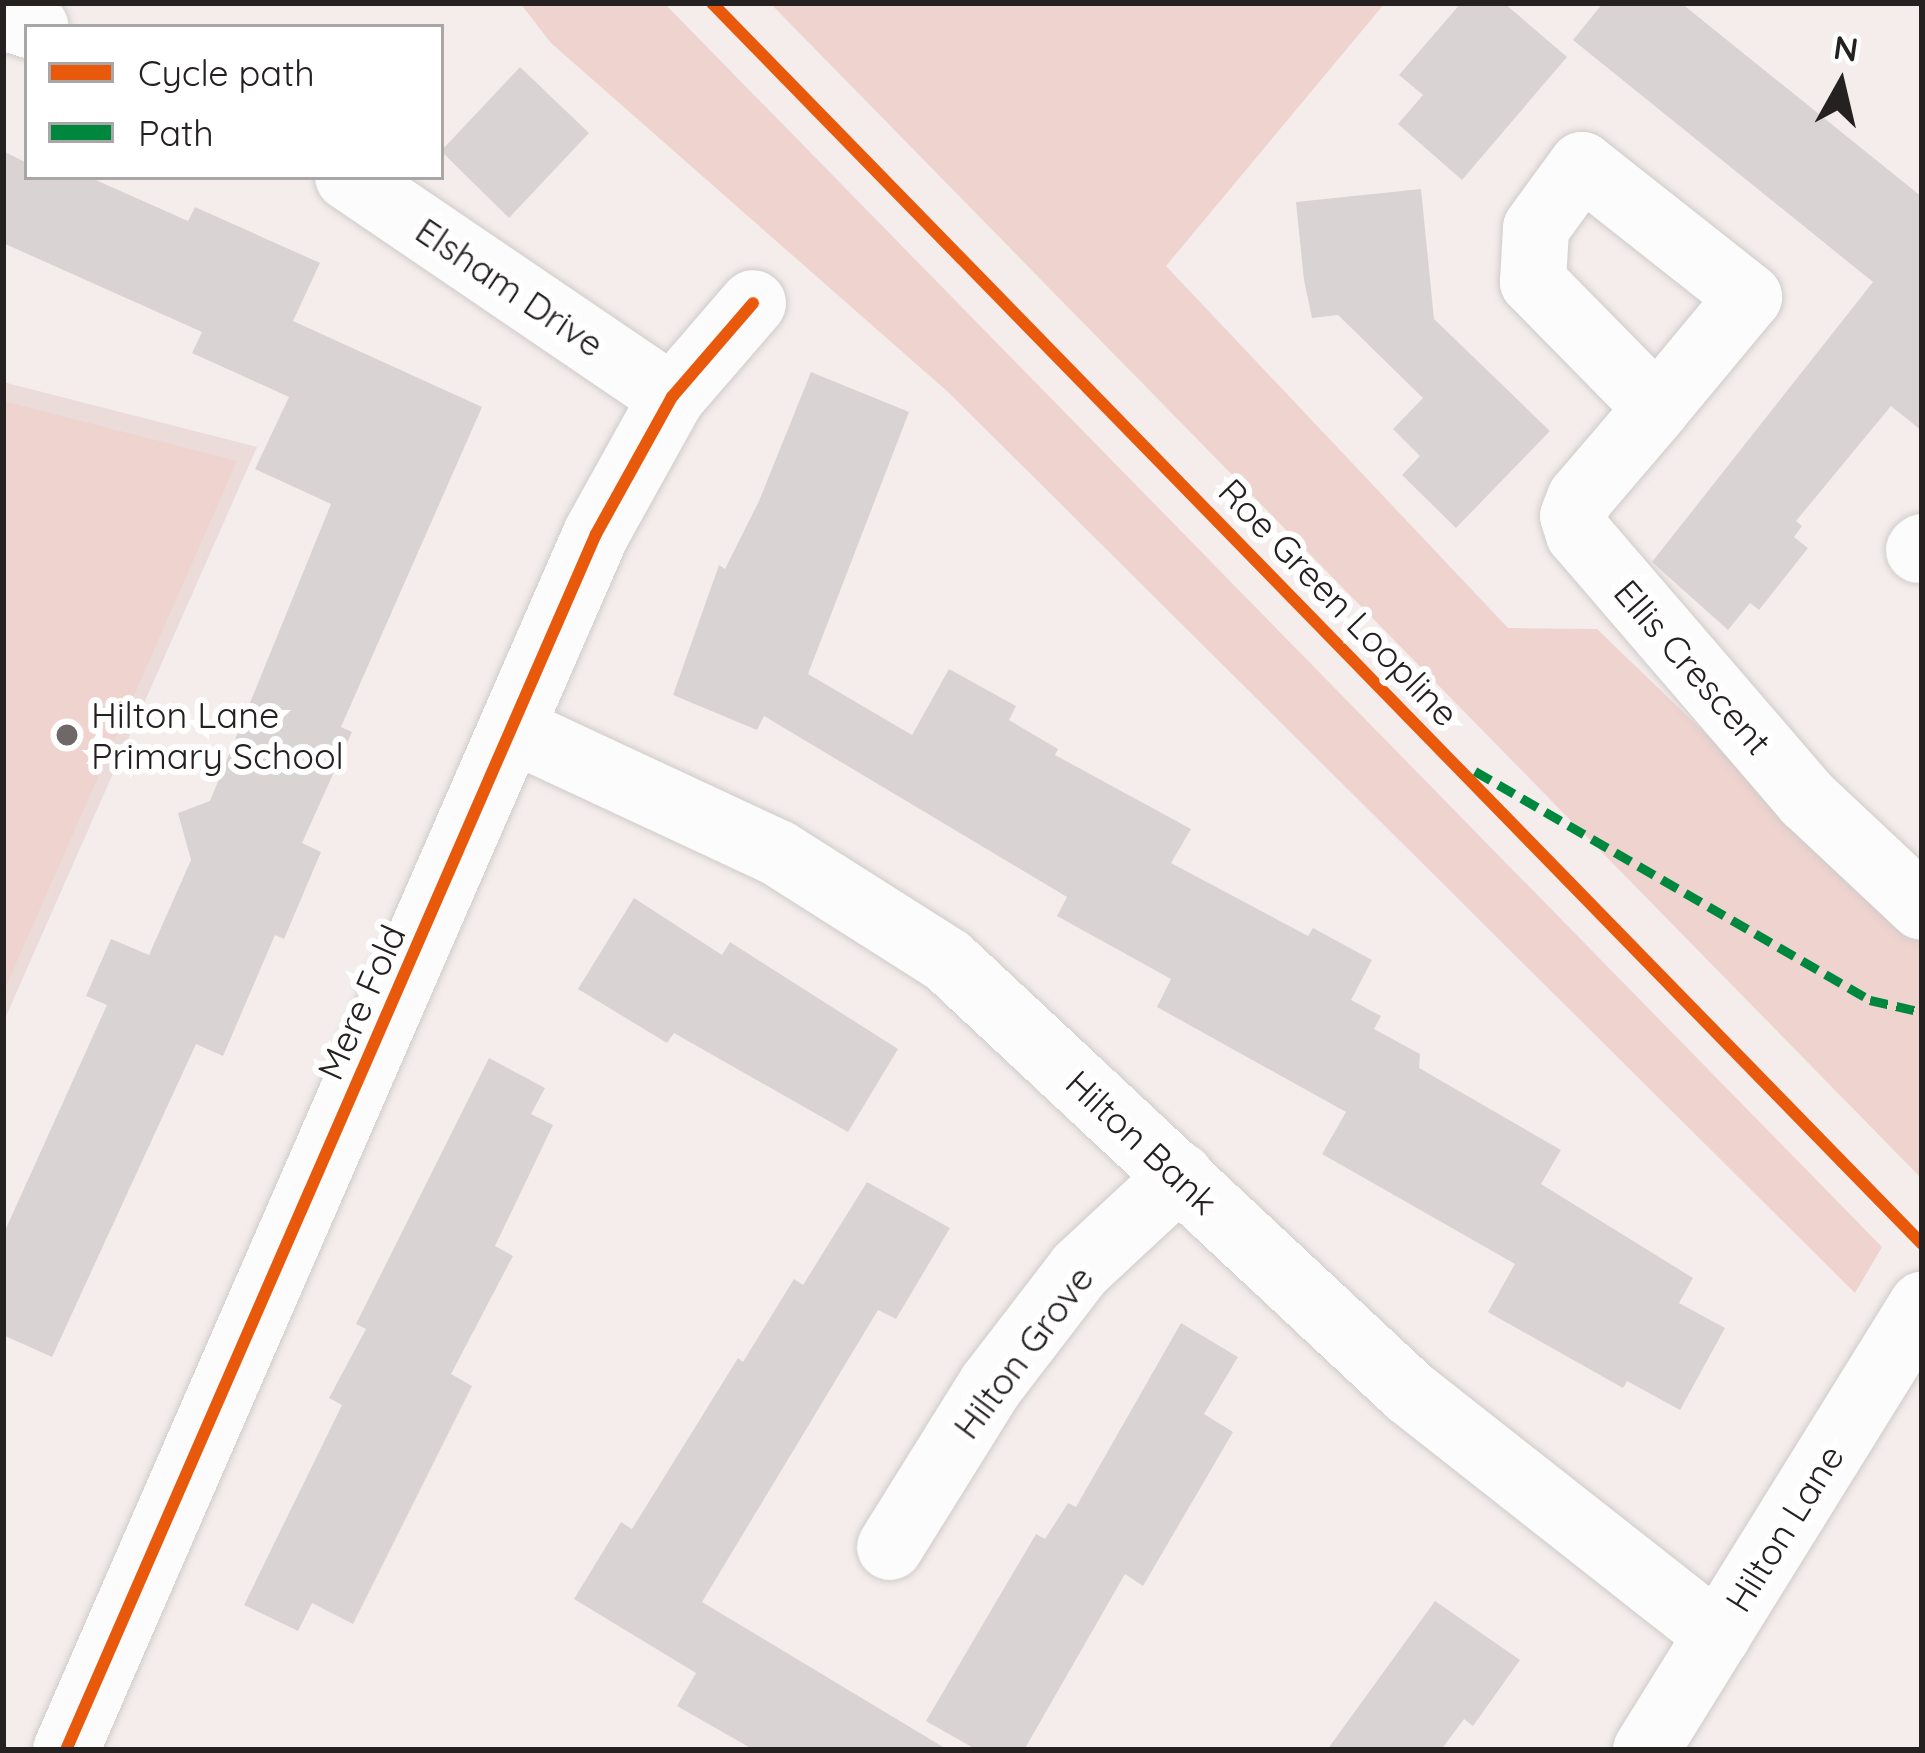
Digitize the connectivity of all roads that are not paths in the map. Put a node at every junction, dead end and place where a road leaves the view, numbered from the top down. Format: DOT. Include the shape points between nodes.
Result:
graph roads {
  1 [pos="352,180"];
  2 [pos="753,303"];
  3 [pos="672,397"];
  4 [pos="1657,408"];
  5 [pos="514,730"];
  6 [pos="1922,907"];
  7 [pos="1180,1176"];
  8 [pos="1922,1305"];
  9 [pos="890,1547"];
  10 [pos="1718,1635"];
  11 [pos="66,1750"];
  12 [pos="1646,1750"];
  1 -- 3 [label="street, Elsham Drive"];
  2 -- 3 [label="street, Mere Fold"];
  3 -- 5 [label="street, Mere Fold" via="596,534"];
  4 -- 6 [label="street, Ellis Crescent" via="1580,498 1573,516 1579,534 1808,800"];
  5 -- 7 [label="street, Hilton Bank" via="866,902 948,961"];
  5 -- 11 [label="street, Mere Fold"];
  7 -- 9 [label="street, Hilton Grove" via="1081,1269 991,1385"];
  7 -- 10 [label="street, Hilton Bank" via="1409,1392"];
  8 -- 10 [label="street, Hilton Lane"];
  10 -- 12 [label="street, Hilton Lane"];
}
